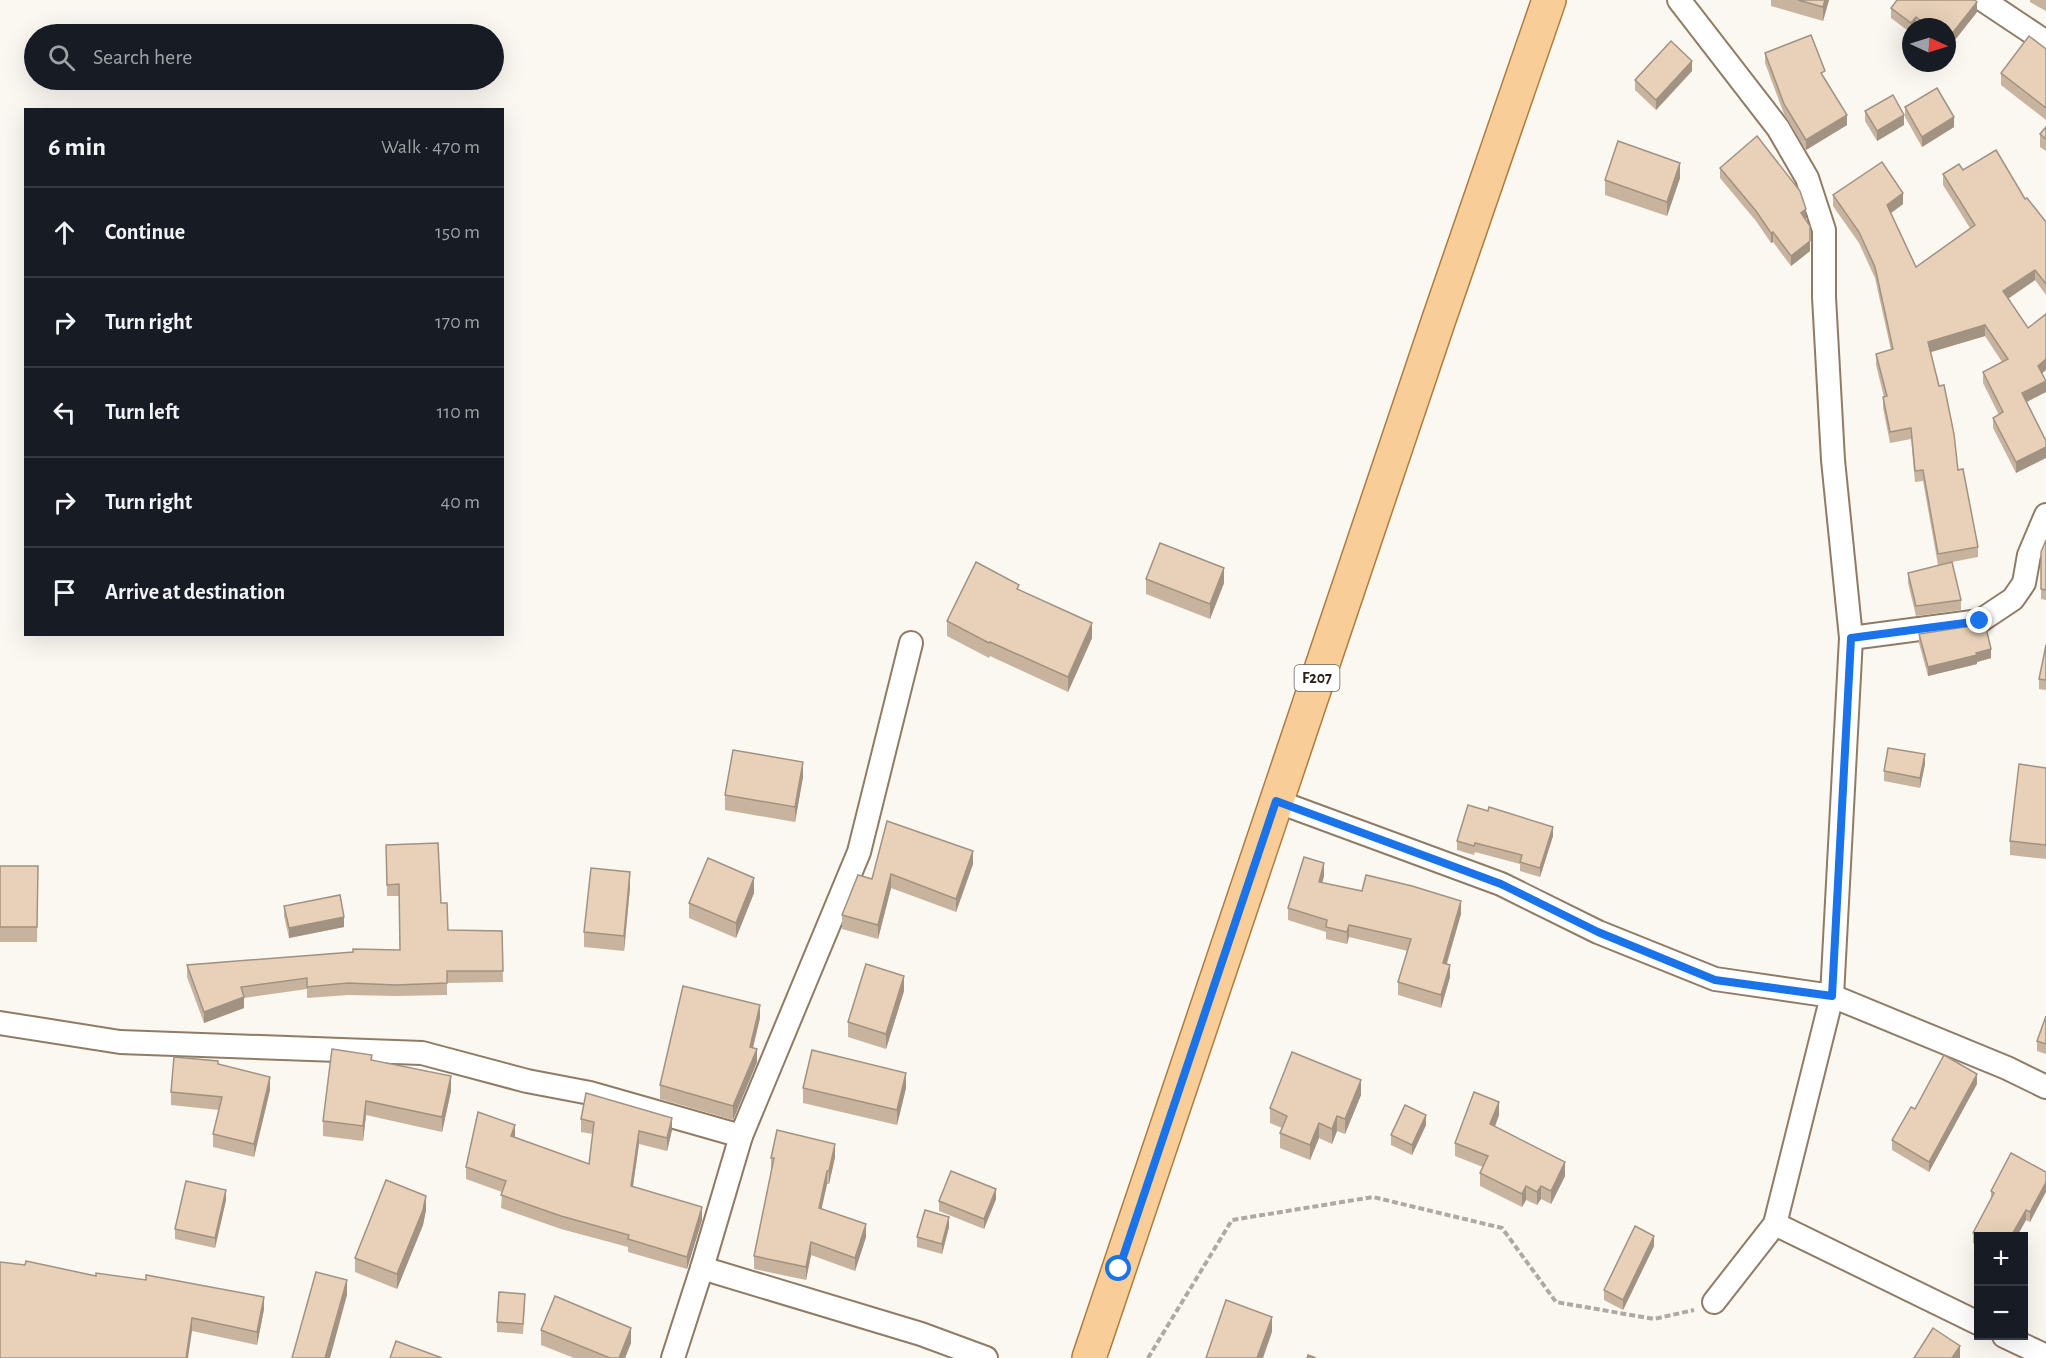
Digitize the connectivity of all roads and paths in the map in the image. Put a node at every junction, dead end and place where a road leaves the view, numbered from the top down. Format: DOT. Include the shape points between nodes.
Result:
graph roads {
  1 [pos="1550,0"];
  2 [pos="1679,0"];
  3 [pos="1983,0"];
  4 [pos="2046,42"];
  5 [pos="2046,515"];
  6 [pos="1851,638"];
  7 [pos="911,644"];
  8 [pos="1276,801"];
  9 [pos="1832,996"];
  10 [pos="0,1023"];
  11 [pos="2046,1087"];
  12 [pos="741,1136"];
  13 [pos="1775,1224"];
  14 [pos="702,1268"];
  15 [pos="1714,1302"];
  16 [pos="1974,1321"];
  17 [pos="2014,1340"];
  18 [pos="2046,1356"];
  19 [pos="673,1358"];
  20 [pos="986,1358"];
  21 [pos="1089,1358"];
  22 [pos="1148,1358"];
  1 -- 8 [label="main road, F207"];
  2 -- 6 [label="street" via="1778,128 1807,178 1824,230 1833,460"];
  3 -- 4 [label="street"];
  5 -- 6 [label="street" via="2024,583 2013,599 1980,621"];
  6 -- 9 [label="street"];
  7 -- 12 [label="street" via="860,852"];
  8 -- 9 [label="street" via="1501,884 1598,932 1715,980"];
  8 -- 21 [label="main road, F207"];
  9 -- 11 [label="street"];
  9 -- 13 [label="street"];
  10 -- 12 [label="street" via="120,1042 422,1053 526,1081 590,1093"];
  12 -- 14 [label="street"];
  13 -- 15 [label="street"];
  13 -- 16 [label="street"];
  14 -- 19 [label="street"];
  14 -- 20 [label="street" via="921,1334"];
  15 -- 22 [label="path" via="1704,1308 1654,1319 1556,1302 1502,1228 1373,1197 1232,1220"];
  17 -- 18 [label="street"];
}
